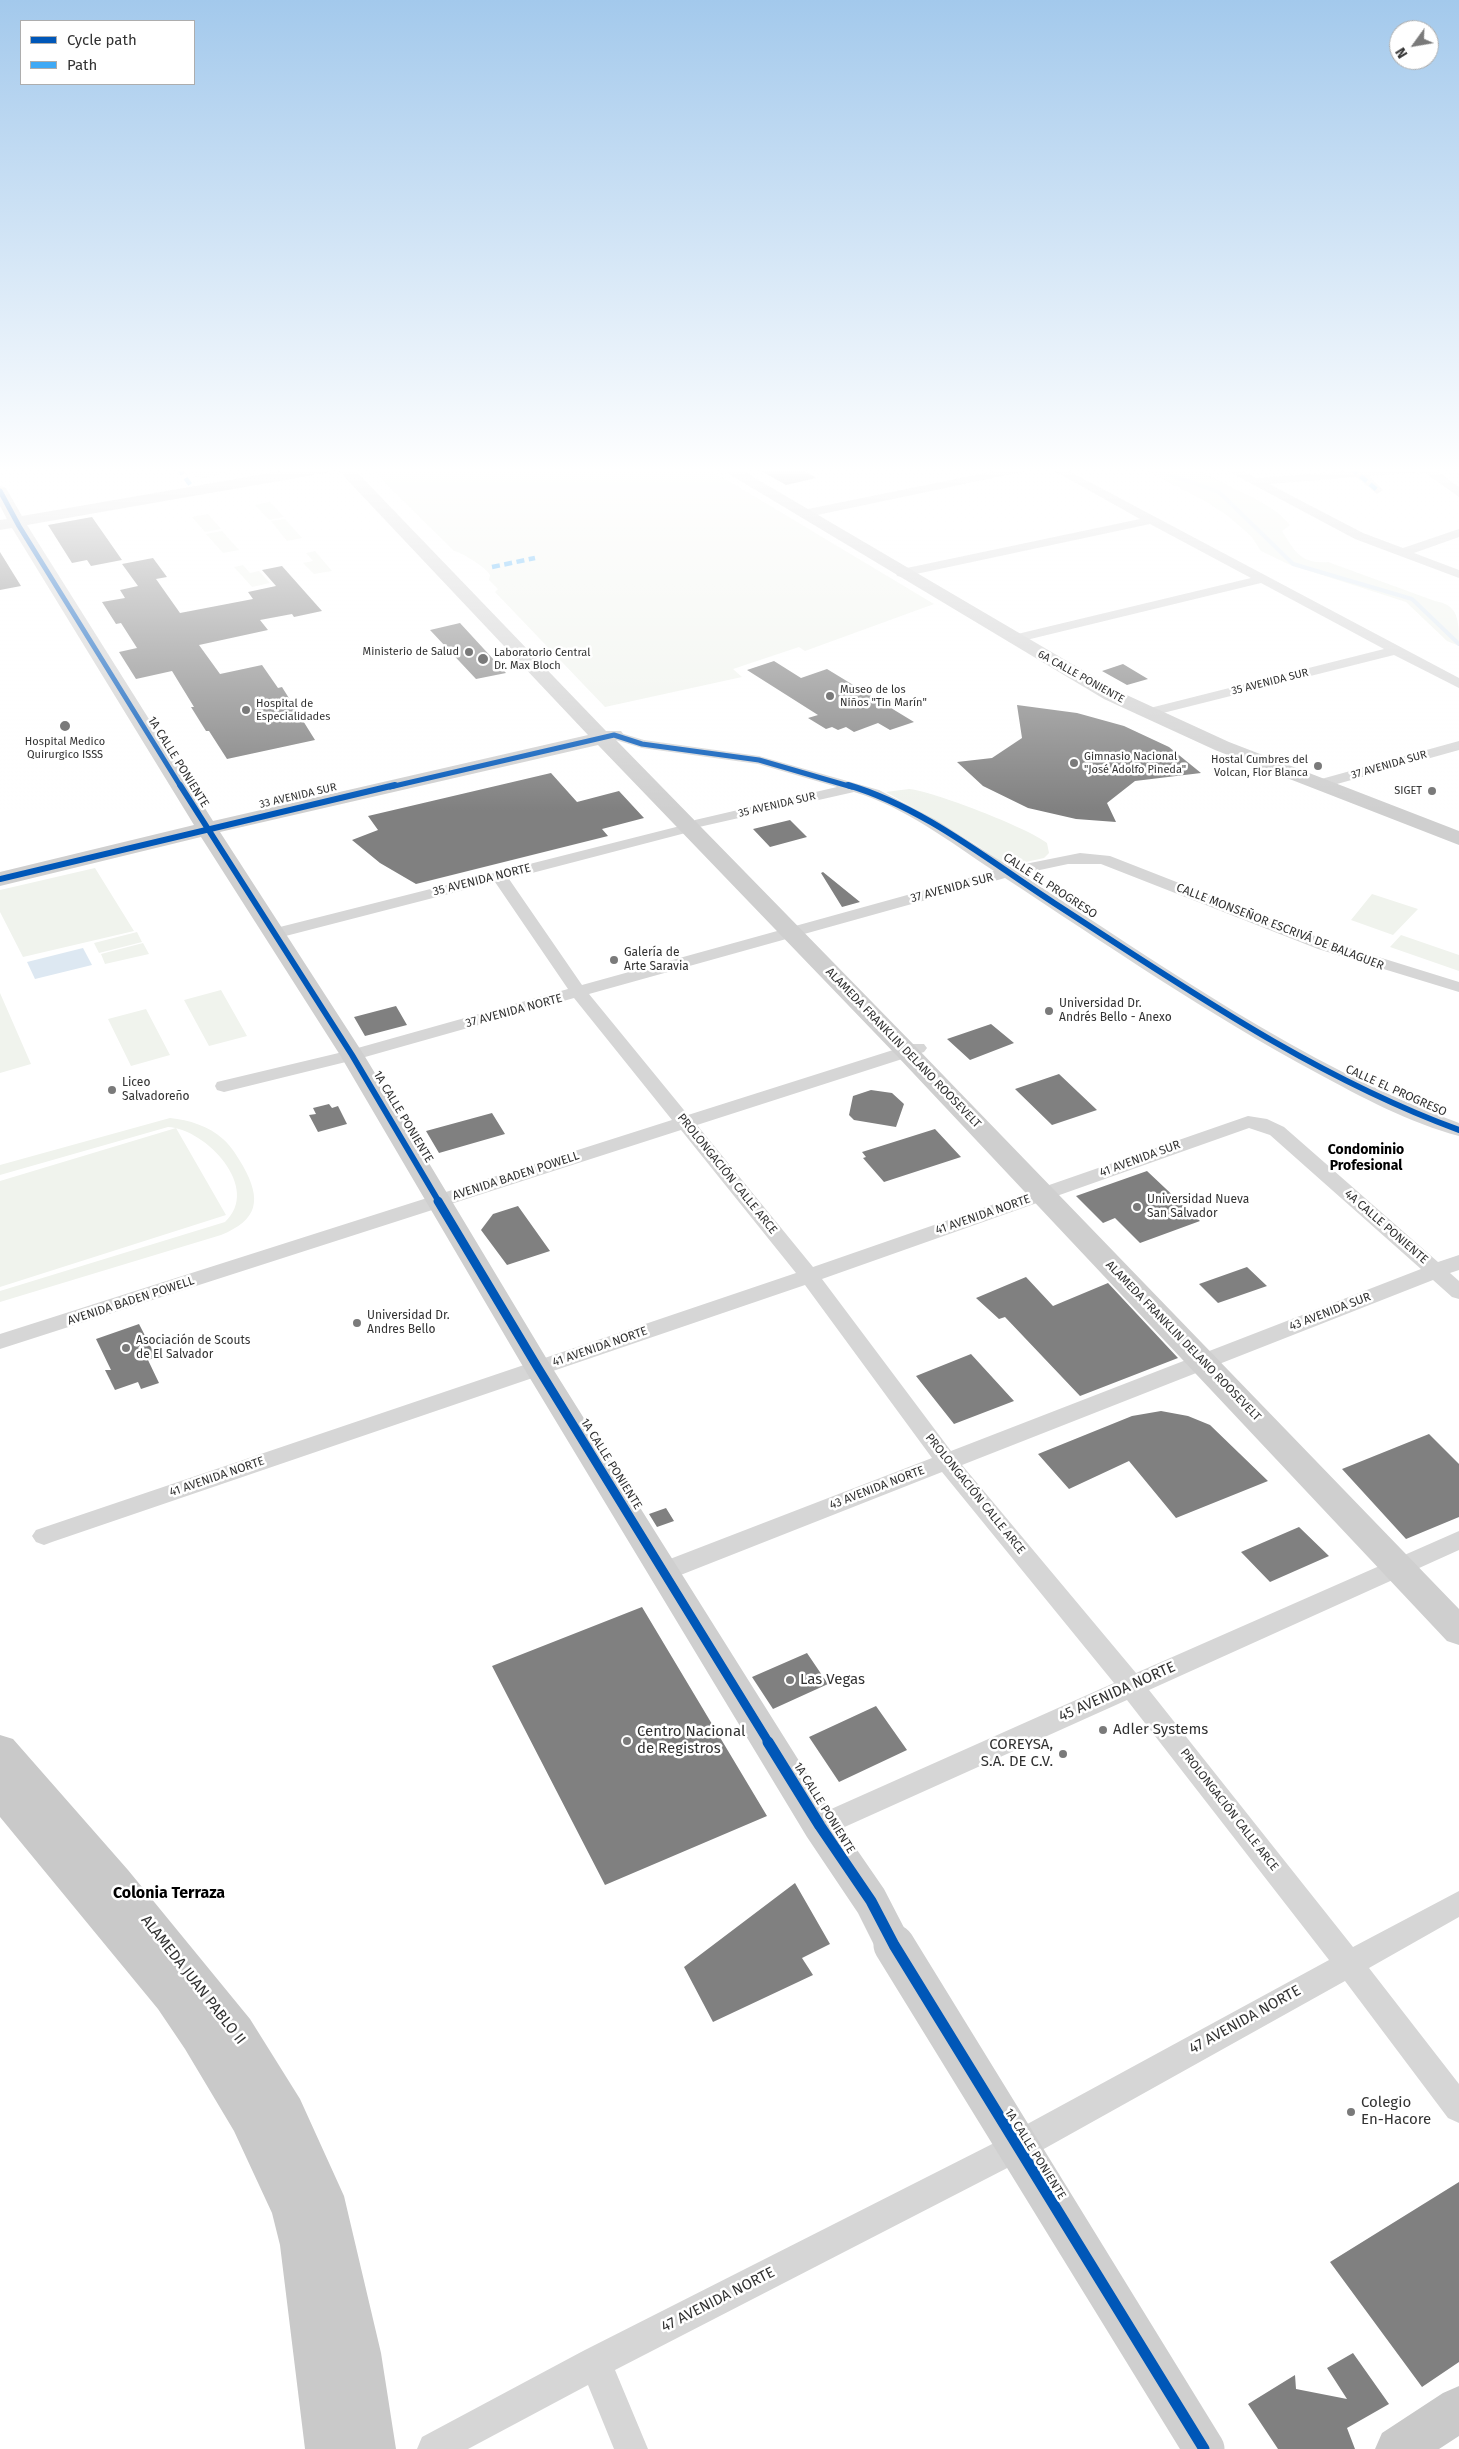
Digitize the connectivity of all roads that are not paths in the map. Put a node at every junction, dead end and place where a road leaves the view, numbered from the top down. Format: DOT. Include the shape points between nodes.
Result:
graph roads {
  1 [pos="47,582"];
  2 [pos="457,582"];
  3 [pos="463,582"];
  4 [pos="918,582"];
  5 [pos="1252,582"];
  6 [pos="1266,582"];
  7 [pos="1014,639"];
  8 [pos="1393,651"];
  9 [pos="1459,684"];
  10 [pos="1147,713"];
  11 [pos="608,736"];
  12 [pos="1459,746"];
  13 [pos="1319,784"];
  14 [pos="854,787"];
  15 [pos="696,825"];
  16 [pos="206,828"];
  17 [pos="1459,839"];
  18 [pos="1104,859"];
  19 [pos="1008,872"];
  20 [pos="499,876"];
  21 [pos="0,879"];
  22 [pos="797,930"];
  23 [pos="274,934"];
  24 [pos="1459,987"];
  25 [pos="579,993"];
  26 [pos="912,1050"];
  27 [pos="352,1055"];
  28 [pos="224,1086"];
  29 [pos="685,1122"];
  30 [pos="1237,1124"];
  31 [pos="1459,1130"];
  32 [pos="1049,1192"];
  33 [pos="440,1201"];
  34 [pos="1459,1262"];
  35 [pos="1436,1271"];
  36 [pos="809,1276"];
  37 [pos="1459,1292"];
  38 [pos="0,1342"];
  39 [pos="1209,1360"];
  40 [pos="538,1368"];
  41 [pos="946,1461"];
  42 [pos="44,1536"];
  43 [pos="1459,1540"];
  44 [pos="1406,1563"];
  45 [pos="665,1571"];
  46 [pos="1459,1607"];
  47 [pos="1459,1631"];
  48 [pos="1131,1686"];
  49 [pos="0,1750"];
  50 [pos="0,1790"];
  51 [pos="820,1826"];
  52 [pos="871,1901"];
  53 [pos="1459,1903"];
  54 [pos="1348,1963"];
  55 [pos="1459,2108"];
  56 [pos="1018,2146"];
  57 [pos="1094,2269"];
  58 [pos="595,2363"];
  59 [pos="1459,2409"];
  60 [pos="328,2449"];
  61 [pos="373,2449"];
  62 [pos="434,2449"];
  63 [pos="631,2449"];
  64 [pos="1184,2449"];
  65 [pos="1204,2449"];
  66 [pos="1225,2449"];
  67 [pos="1398,2449"];
  1 -- 16 [label="street, 1A CALLE PONIENTE"];
  2 -- 11 [label="street, ALAMEDA FRANKLIN DELANO ROOSEVELT"];
  3 -- 11 [label="street, ALAMEDA FRANKLIN DELANO ROOSEVELT"];
  4 -- 7 [label="street, 6A CALLE PONIENTE"];
  5 -- 7 [label="street"];
  6 -- 8 [label="street"];
  7 -- 10 [label="street, 6A CALLE PONIENTE"];
  8 -- 9 [label="street"];
  8 -- 10 [label="street, 35 AVENIDA SUR"];
  10 -- 13 [label="street, 6A CALLE PONIENTE"];
  11 -- 14 [label="street, CALLE EL PROGRESO" via="642,744 759,760"];
  11 -- 15 [label="street, ALAMEDA FRANKLIN DELANO ROOSEVELT"];
  11 -- 16 [label="street, 33 AVENIDA SUR"];
  12 -- 13 [label="street, 37 AVENIDA SUR"];
  13 -- 17 [label="street, 6A CALLE PONIENTE"];
  14 -- 15 [label="street, 35 AVENIDA SUR"];
  14 -- 19 [label="street, CALLE EL PROGRESO" via="894,802"];
  15 -- 20 [label="street, 35 AVENIDA NORTE"];
  15 -- 22 [label="street, ALAMEDA FRANKLIN DELANO ROOSEVELT"];
  16 -- 21 [label="street, 33 AVENIDA SUR"];
  16 -- 23 [label="street, 1A CALLE PONIENTE"];
  18 -- 19 [label="street, 37 AVENIDA SUR" via="1069,859"];
  18 -- 24 [label="street, CALLE MONSEÑOR ESCRIVÁ DE BALAGUER" via="1279,928 1405,973"];
  19 -- 22 [label="street, 37 AVENIDA SUR"];
  19 -- 31 [label="street, CALLE EL PROGRESO" via="1224,1013 1271,1040 1377,1097"];
  20 -- 23 [label="street, 35 AVENIDA NORTE"];
  20 -- 25 [label="street, PROLONGACIÓN CALLE ARCE"];
  22 -- 25 [label="street, 37 AVENIDA NORTE"];
  22 -- 26 [label="street, ALAMEDA FRANKLIN DELANO ROOSEVELT"];
  23 -- 27 [label="street, 1A CALLE PONIENTE"];
  25 -- 27 [label="street, 37 AVENIDA NORTE"];
  25 -- 29 [label="street, PROLONGACIÓN CALLE ARCE"];
  26 -- 29 [label="street, AVENIDA BADEN POWELL"];
  26 -- 32 [label="street, ALAMEDA FRANKLIN DELANO ROOSEVELT"];
  27 -- 28 [label="street, 37 AVENIDA NORTE"];
  27 -- 33 [label="street, 1A CALLE PONIENTE"];
  29 -- 33 [label="street, AVENIDA BADEN POWELL"];
  29 -- 36 [label="street, PROLONGACIÓN CALLE ARCE"];
  30 -- 32 [label="street, 41 AVENIDA SUR"];
  30 -- 35 [label="street, 4A CALLE PONIENTE" via="1254,1121 1271,1127"];
  32 -- 36 [label="street, 41 AVENIDA NORTE"];
  32 -- 39 [label="street, ALAMEDA FRANKLIN DELANO ROOSEVELT"];
  33 -- 38 [label="street, AVENIDA BADEN POWELL"];
  33 -- 40 [label="street, 1A CALLE PONIENTE"];
  34 -- 35 [label="street, 43 AVENIDA SUR"];
  35 -- 37 [label="street, 4A CALLE PONIENTE"];
  35 -- 39 [label="street, 43 AVENIDA SUR"];
  36 -- 40 [label="street, 41 AVENIDA NORTE"];
  36 -- 41 [label="street, PROLONGACIÓN CALLE ARCE"];
  39 -- 41 [label="street, 43 AVENIDA NORTE"];
  39 -- 44 [label="street, ALAMEDA FRANKLIN DELANO ROOSEVELT"];
  40 -- 42 [label="street, 41 AVENIDA NORTE"];
  40 -- 45 [label="street, 1A CALLE PONIENTE"];
  41 -- 45 [label="street, 43 AVENIDA NORTE"];
  41 -- 48 [label="street, PROLONGACIÓN CALLE ARCE"];
  43 -- 44 [label="street, 45 AVENIDA NORTE"];
  44 -- 46 [label="street, ALAMEDA FRANKLIN DELANO ROOSEVELT"];
  44 -- 47 [label="street, ALAMEDA FRANKLIN DELANO ROOSEVELT"];
  44 -- 48 [label="street, 45 AVENIDA NORTE"];
  45 -- 51 [label="street, 1A CALLE PONIENTE"];
  48 -- 51 [label="street, 45 AVENIDA NORTE"];
  48 -- 54 [label="street, PROLONGACIÓN CALLE ARCE"];
  49 -- 61 [label="main road, ALAMEDA JUAN PABLO II" via="115,1882 236,2032 285,2112 323,2196 359,2353"];
  50 -- 60 [label="main road, ALAMEDA JUAN PABLO II" via="172,1996 249,2117 292,2210 302,2245"];
  51 -- 52 [label="street, 1A CALLE PONIENTE"];
  52 -- 56 [label="street, 1A CALLE PONIENTE" via="881,1950"];
  52 -- 65 [label="street, 1A CALLE PONIENTE, bridge" via="894,1945"];
  53 -- 54 [label="street, 47 AVENIDA NORTE"];
  54 -- 55 [label="street, PROLONGACIÓN CALLE ARCE"];
  54 -- 56 [label="street, 47 AVENIDA NORTE"];
  56 -- 57 [label="street, 1A CALLE PONIENTE"];
  56 -- 58 [label="street, 47 AVENIDA NORTE"];
  57 -- 64 [label="street, 1A CALLE PONIENTE"];
  57 -- 66 [label="street, 1A CALLE PONIENTE"];
  58 -- 62 [label="street, 47 AVENIDA NORTE"];
  58 -- 63 [label="street"];
  59 -- 67 [label="main road"];
}
